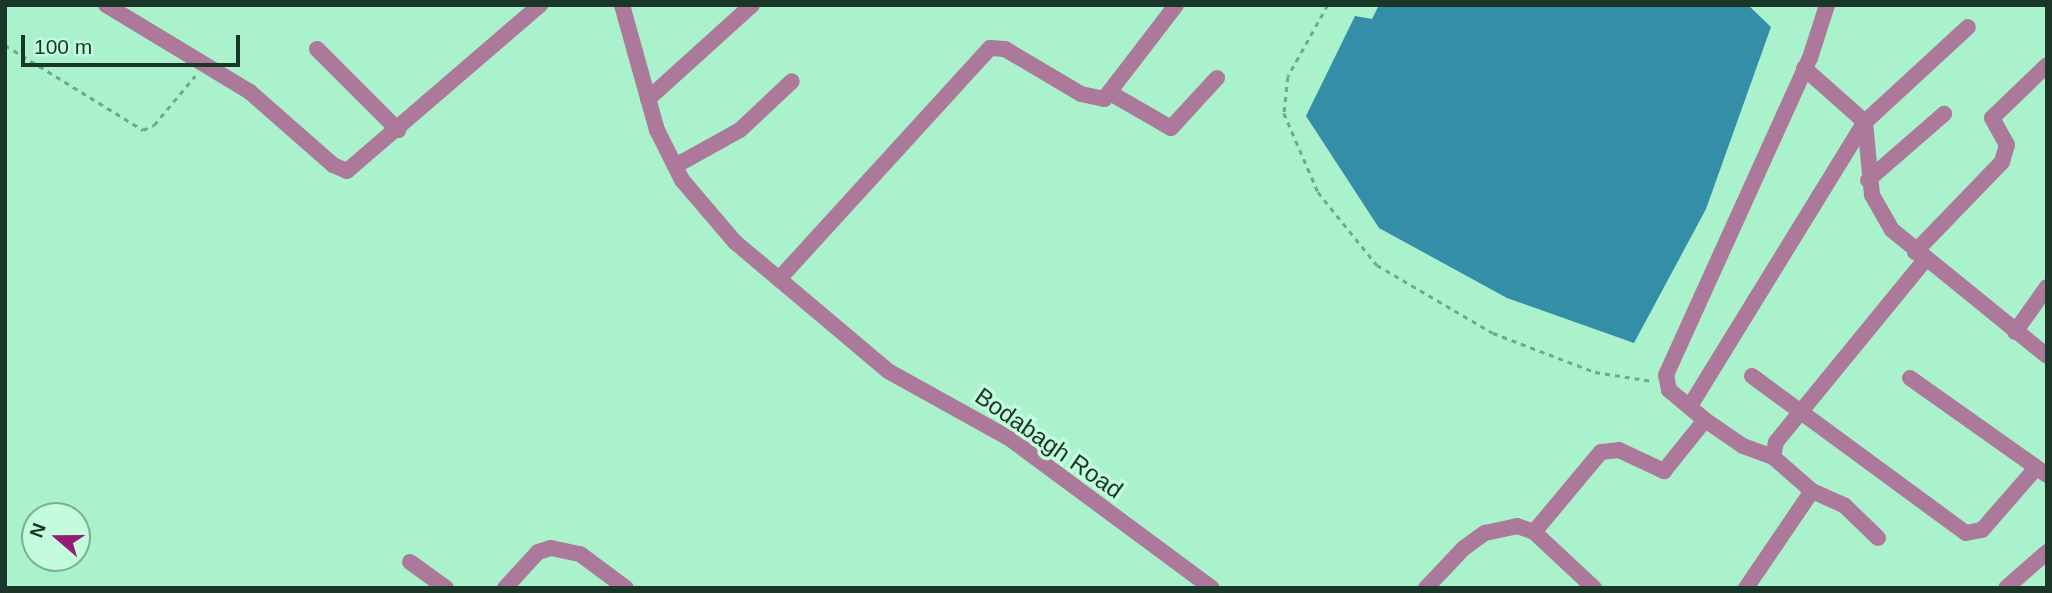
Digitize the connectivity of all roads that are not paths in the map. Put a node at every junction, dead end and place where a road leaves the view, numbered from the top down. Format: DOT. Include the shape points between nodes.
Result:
graph roads {
  1 [pos="106,5"];
  2 [pos="540,5"];
  3 [pos="622,5"];
  4 [pos="751,5"];
  5 [pos="1176,5"];
  6 [pos="1827,5"];
  7 [pos="1968,27"];
  8 [pos="317,49"];
  9 [pos="1804,68"];
  10 [pos="2046,68"];
  11 [pos="1217,78"];
  12 [pos="792,81"];
  13 [pos="1112,94"];
  14 [pos="648,99"];
  15 [pos="1944,114"];
  16 [pos="1865,122"];
  17 [pos="398,130"];
  18 [pos="675,166"];
  19 [pos="1868,180"];
  20 [pos="1920,256"];
  21 [pos="783,282"];
  22 [pos="2047,287"];
  23 [pos="2015,332"];
  24 [pos="2047,356"];
  25 [pos="1752,376"];
  26 [pos="1910,378"];
  27 [pos="1690,406"];
  28 [pos="1798,410"];
  29 [pos="1705,420"];
  30 [pos="1773,457"];
  31 [pos="2041,471"];
  32 [pos="1812,491"];
  33 [pos="1534,532"];
  34 [pos="1878,538"];
  35 [pos="2047,552"];
  36 [pos="410,562"];
  37 [pos="446,588"];
  38 [pos="505,588"];
  39 [pos="626,588"];
  40 [pos="1212,588"];
  41 [pos="1426,588"];
  42 [pos="1594,588"];
  43 [pos="1746,588"];
  44 [pos="2006,588"];
  1 -- 17 [label="street" via="250,92 343,171"];
  2 -- 17 [label="street"];
  3 -- 14 [label="street, Bodabagh Road"];
  4 -- 14 [label="street"];
  5 -- 13 [label="street"];
  6 -- 9 [label="street"];
  7 -- 16 [label="street"];
  8 -- 17 [label="street"];
  9 -- 16 [label="street"];
  9 -- 27 [label="street" via="1665,383"];
  10 -- 20 [label="street" via="1992,118 2007,145 2002,162"];
  11 -- 13 [label="street" via="1171,128"];
  12 -- 18 [label="street" via="740,130"];
  13 -- 21 [label="street" via="1090,98 1005,49 990,48"];
  14 -- 18 [label="street, Bodabagh Road"];
  15 -- 19 [label="street"];
  16 -- 19 [label="street"];
  16 -- 27 [label="street"];
  18 -- 21 [label="street, Bodabagh Road" via="735,242"];
  19 -- 20 [label="street" via="1878,210"];
  20 -- 23 [label="street"];
  20 -- 28 [label="street"];
  21 -- 40 [label="street, Bodabagh Road" via="820,319 904,382 1009,438"];
  22 -- 23 [label="street"];
  23 -- 24 [label="street"];
  25 -- 28 [label="street"];
  26 -- 31 [label="street"];
  27 -- 29 [label="street"];
  28 -- 30 [label="street" via="1776,442"];
  28 -- 31 [label="street" via="1966,533 1982,530"];
  29 -- 30 [label="street" via="1743,446"];
  29 -- 33 [label="street" via="1664,471 1619,450 1601,452"];
  30 -- 32 [label="street"];
  32 -- 34 [label="street" via="1844,506"];
  32 -- 43 [label="street"];
  33 -- 41 [label="street" via="1517,526 1485,533"];
  33 -- 42 [label="street"];
  35 -- 44 [label="street"];
  36 -- 37 [label="street"];
  38 -- 39 [label="street" via="538,552 551,548 580,554"];
}
